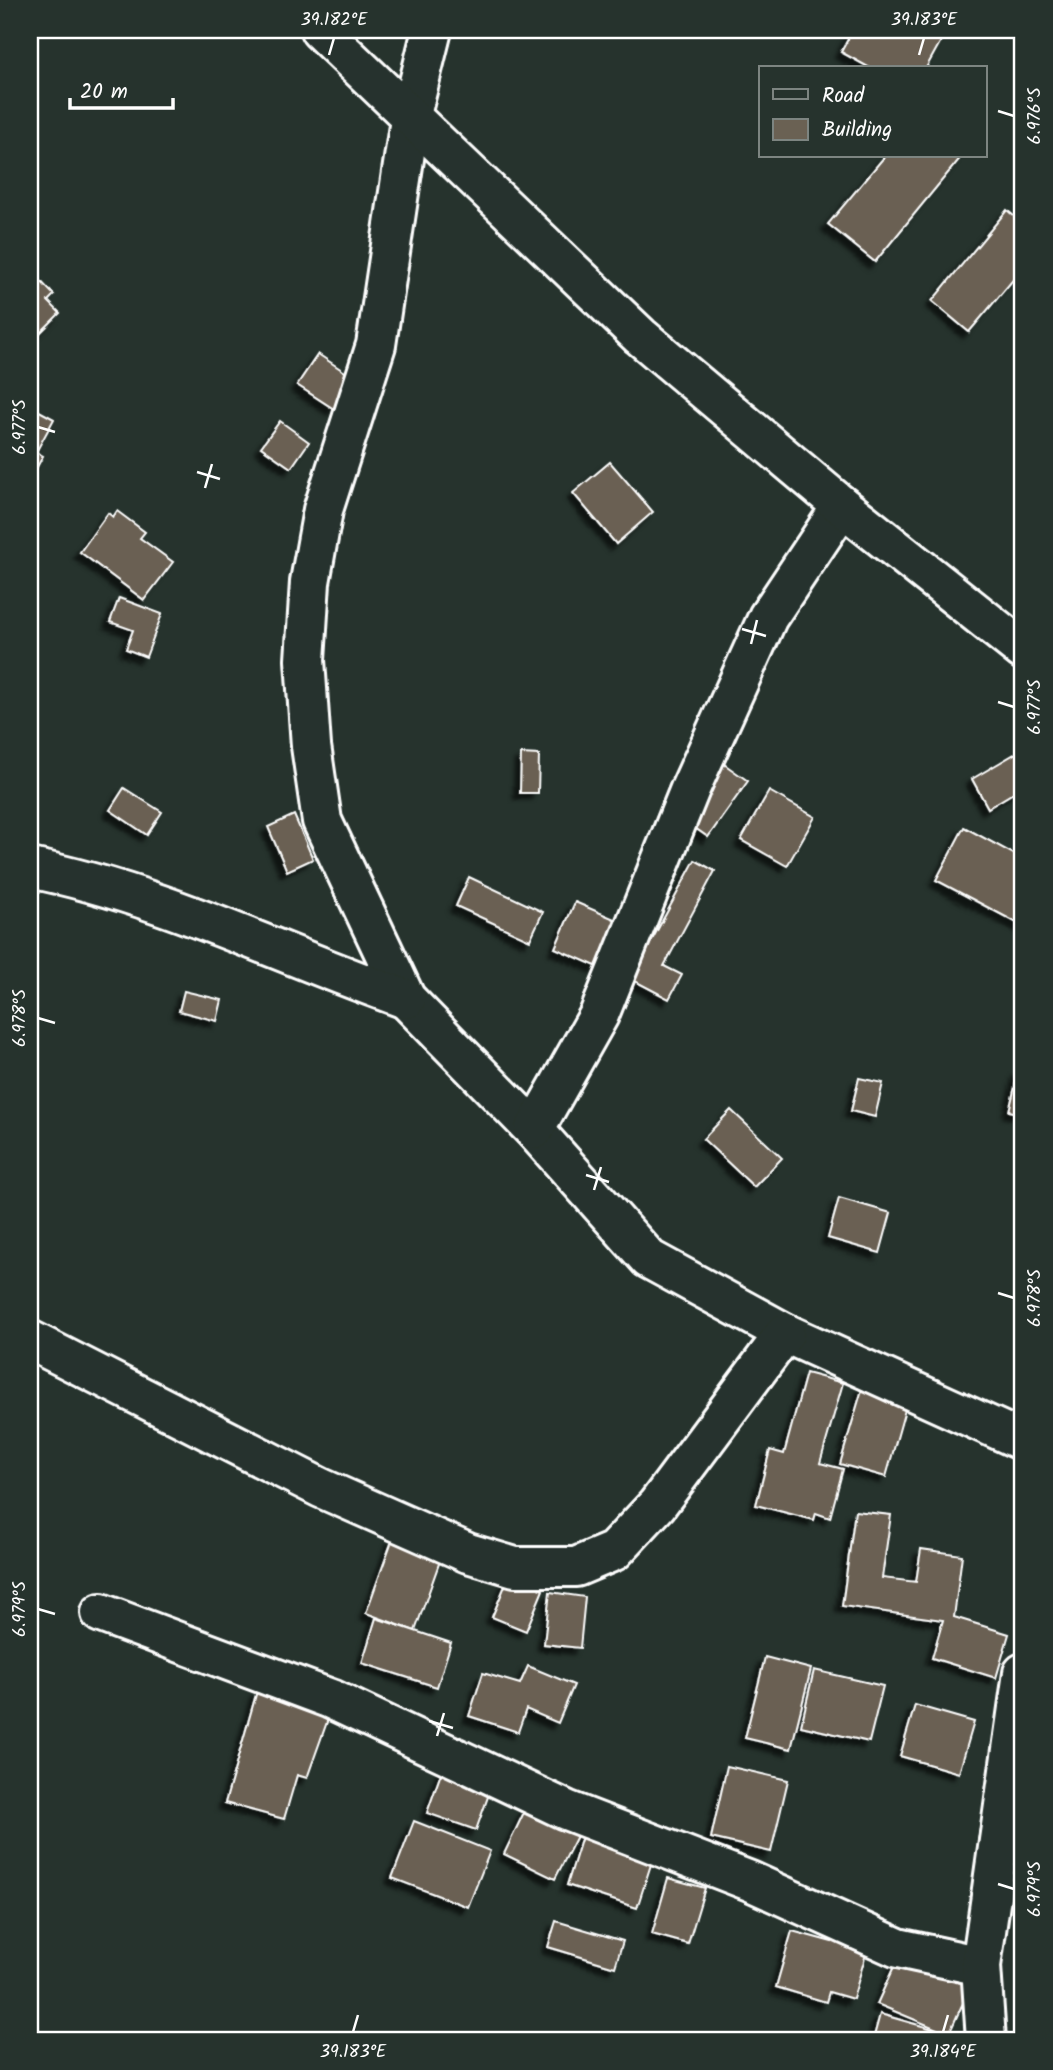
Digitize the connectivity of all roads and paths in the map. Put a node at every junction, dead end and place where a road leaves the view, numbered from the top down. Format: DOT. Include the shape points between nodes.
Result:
graph roads {
  1 [pos="320,30"];
  2 [pos="432,30"];
  3 [pos="410,119"];
  4 [pos="842,506"];
  5 [pos="1023,650"];
  6 [pos="30,869"];
  7 [pos="406,999"];
  8 [pos="534,1130"];
  9 [pos="785,1333"];
  10 [pos="30,1339"];
  11 [pos="1023,1441"];
  12 [pos="101,1613"];
  13 [pos="1023,1673"];
  14 [pos="981,1966"];
  15 [pos="986,2040"];
  1 -- 3 [label="street"];
  2 -- 3 [label="street"];
  3 -- 4 [label="street" via="640,336"];
  3 -- 7 [label="street" via="376,345 323,510 310,582 305,660 322,821"];
  4 -- 5 [label="street"];
  4 -- 8 [label="street" via="768,617 690,789 599,1015"];
  6 -- 7 [label="street" via="170,908"];
  7 -- 8 [label="street"];
  8 -- 9 [label="street" via="649,1259"];
  9 -- 10 [label="street" via="657,1505 614,1551 576,1567 515,1567 468,1553 321,1488"];
  9 -- 11 [label="street"];
  12 -- 14 [label="street" via="331,1699 566,1810 750,1881 898,1948"];
  13 -- 14 [label="street"];
  14 -- 15 [label="street"];
}
